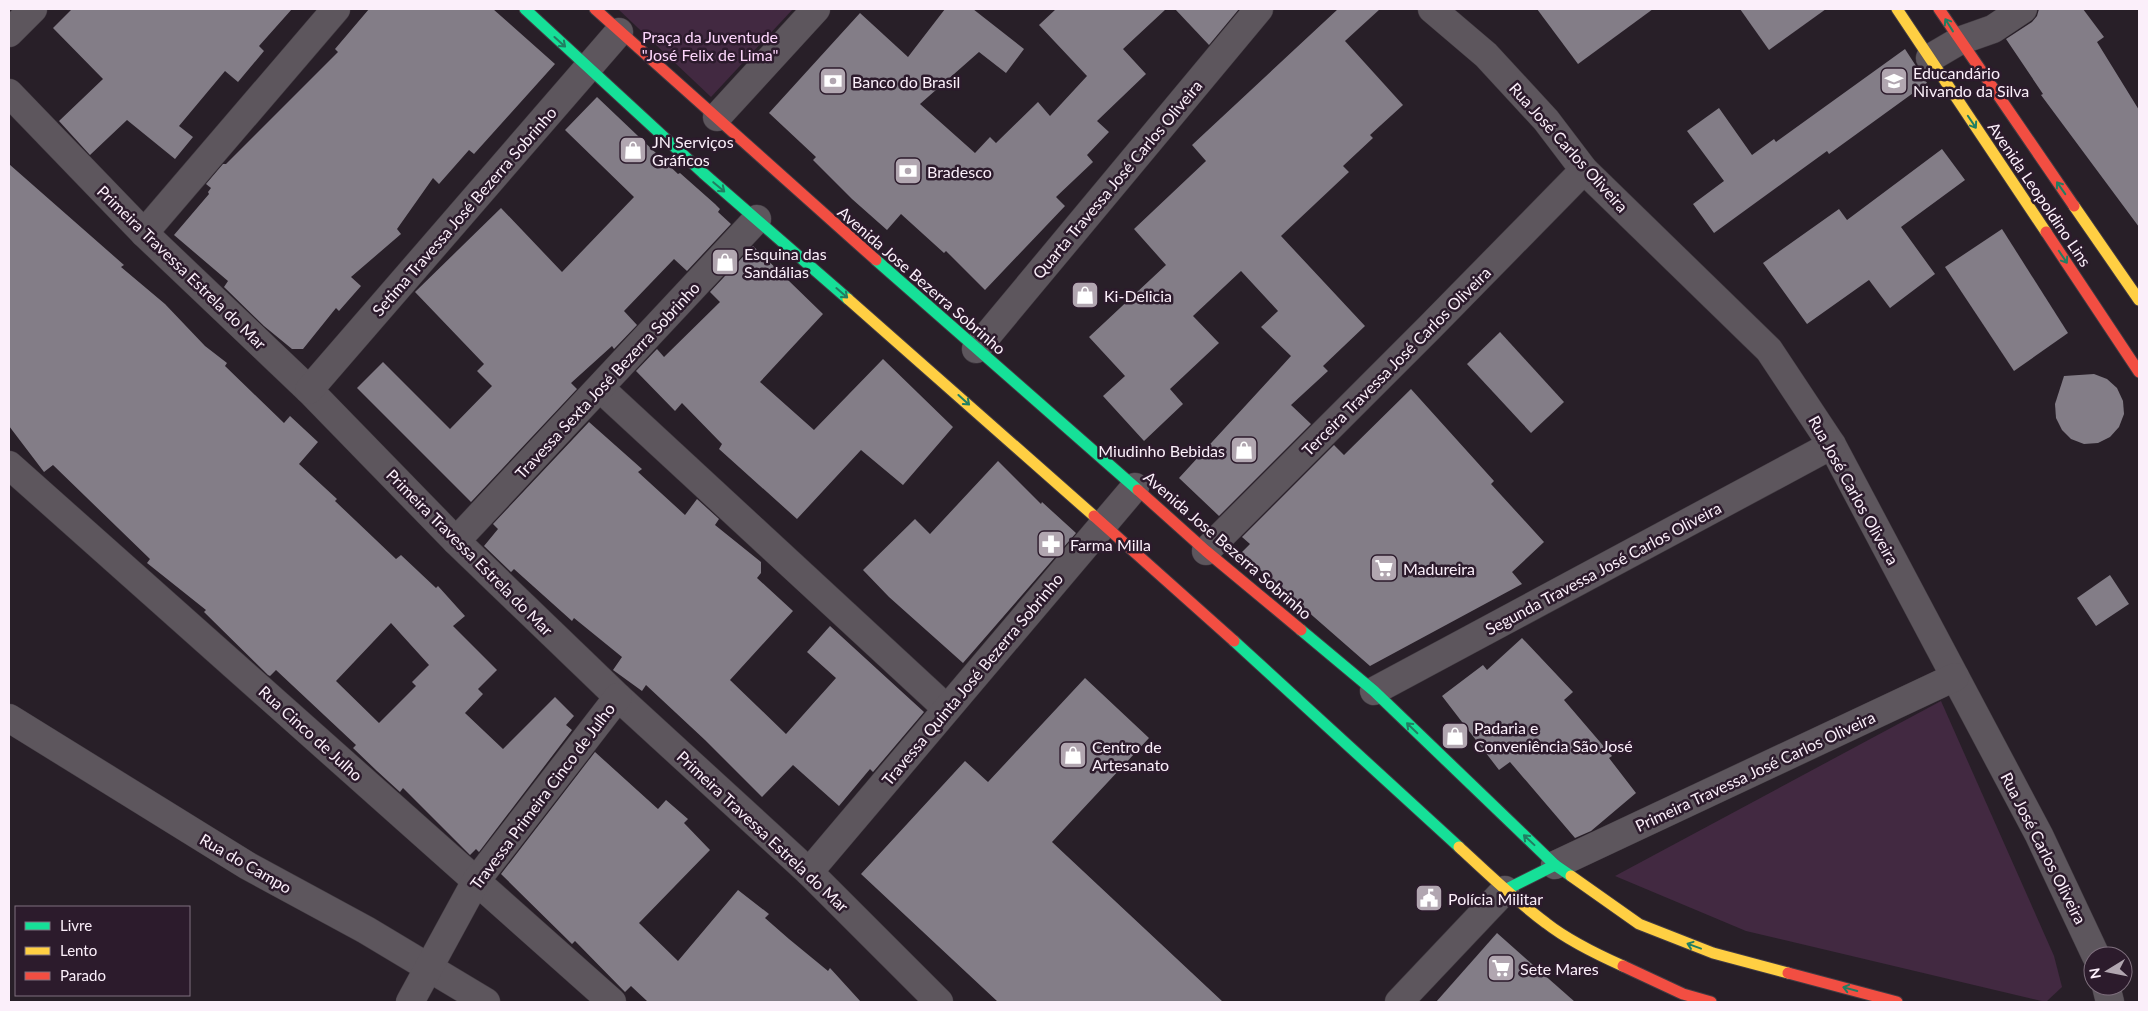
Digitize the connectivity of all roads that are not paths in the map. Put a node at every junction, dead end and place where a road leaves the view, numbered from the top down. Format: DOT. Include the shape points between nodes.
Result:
graph roads {
  1 [pos="33,9"];
  2 [pos="336,9"];
  3 [pos="525,9"];
  4 [pos="595,9"];
  5 [pos="816,9"];
  6 [pos="1259,9"];
  7 [pos="1432,9"];
  8 [pos="1897,9"];
  9 [pos="1939,9"];
  10 [pos="2023,9"];
  11 [pos="620,32"];
  12 [pos="9,33"];
  13 [pos="1959,41"];
  14 [pos="1930,58"];
  15 [pos="589,68"];
  16 [pos="9,94"];
  17 [pos="717,117"];
  18 [pos="1584,170"];
  19 [pos="757,219"];
  20 [pos="144,233"];
  21 [pos="2139,300"];
  22 [pos="976,349"];
  23 [pos="2139,372"];
  24 [pos="600,388"];
  25 [pos="309,390"];
  26 [pos="1832,445"];
  27 [pos="9,465"];
  28 [pos="1135,486"];
  29 [pos="1104,525"];
  30 [pos="456,541"];
  31 [pos="1206,551"];
  32 [pos="1955,677"];
  33 [pos="1374,692"];
  34 [pos="618,697"];
  35 [pos="946,708"];
  36 [pos="9,718"];
  37 [pos="1555,865"];
  38 [pos="809,872"];
  39 [pos="476,881"];
  40 [pos="1505,890"];
  41 [pos="2091,946"];
  42 [pos="428,966"];
  43 [pos="410,1002"];
  44 [pos="486,1002"];
  45 [pos="612,1002"];
  46 [pos="939,1002"];
  47 [pos="1399,1002"];
  48 [pos="1711,1002"];
  49 [pos="1897,1002"];
  1 -- 12 [label="street"];
  2 -- 20 [label="street"];
  3 -- 15 [label="main road, one-way"];
  4 -- 11 [label="main road, Avenida Jose Bezerra Sobrinho"];
  5 -- 17 [label="street"];
  6 -- 22 [label="street, Quarta Travessa José Carlos Oliveira"];
  7 -- 18 [label="street, Rua José Carlos Oliveira" via="1486,55 1546,120"];
  8 -- 14 [label="main road, Avenida Leopoldino Lins"];
  13 -- 9 [label="main road, Avenida Leopoldino Lins, one-way"];
  10 -- 13 [label="street" via="1993,29"];
  11 -- 15 [label="street, Setima Travessa José Bezerra Sobrinho"];
  11 -- 17 [label="main road, Avenida Jose Bezerra Sobrinho"];
  13 -- 14 [label="street"];
  21 -- 13 [label="main road, Avenida Leopoldino Lins, one-way"];
  14 -- 23 [label="main road, Avenida Leopoldino Lins, one-way"];
  15 -- 19 [label="main road, one-way" via="703,174"];
  15 -- 25 [label="street, Setima Travessa José Bezerra Sobrinho"];
  16 -- 20 [label="street, Primeira Travessa Estrela do Mar"];
  17 -- 22 [label="main road, Avenida Jose Bezerra Sobrinho"];
  18 -- 26 [label="street, Rua José Carlos Oliveira" via="1769,350"];
  18 -- 31 [label="street, Terceira Travessa José Carlos Oliveira"];
  19 -- 24 [label="street, Travessa Sexta José Bezerra Sobrinho"];
  19 -- 29 [label="main road, one-way"];
  20 -- 25 [label="street, Primeira Travessa Estrela do Mar"];
  22 -- 28 [label="main road, Avenida Jose Bezerra Sobrinho"];
  24 -- 30 [label="street, Travessa Sexta José Bezerra Sobrinho"];
  24 -- 35 [label="street"];
  25 -- 30 [label="street, Primeira Travessa Estrela do Mar"];
  26 -- 32 [label="street, Rua José Carlos Oliveira"];
  26 -- 33 [label="street, Segunda Travessa José Carlos Oliveira"];
  27 -- 39 [label="street, Rua Cinco de Julho"];
  28 -- 29 [label="street, Travessa Quinta José Bezerra Sobrinho"];
  28 -- 31 [label="main road, Avenida Jose Bezerra Sobrinho"];
  29 -- 35 [label="street, Travessa Quinta José Bezerra Sobrinho"];
  29 -- 40 [label="main road"];
  30 -- 34 [label="street, Primeira Travessa Estrela do Mar"];
  31 -- 33 [label="main road, Avenida Jose Bezerra Sobrinho"];
  32 -- 37 [label="street, Primeira Travessa José Carlos Oliveira"];
  32 -- 41 [label="street, Rua José Carlos Oliveira" via="2039,835"];
  37 -- 33 [label="main road, Avenida Jose Bezerra Sobrinho, one-way"];
  34 -- 38 [label="street, Primeira Travessa Estrela do Mar"];
  34 -- 39 [label="street, Travessa Primeira Cinco de Julho"];
  35 -- 38 [label="street, Travessa Quinta José Bezerra Sobrinho"];
  36 -- 42 [label="street, Rua do Campo" via="248,866"];
  37 -- 40 [label="main road"];
  49 -- 37 [label="main road, Avenida Jose Bezerra Sobrinho, one-way" via="1713,953 1671,938 1639,924"];
  38 -- 46 [label="street, Primeira Travessa Estrela do Mar"];
  39 -- 42 [label="street, Travessa Primeira Cinco de Julho"];
  39 -- 45 [label="street, Rua Cinco de Julho"];
  40 -- 47 [label="street"];
  40 -- 48 [label="main road" via="1548,924 1590,951 1683,994"];
  42 -- 43 [label="street, Travessa Primeira Cinco de Julho"];
  42 -- 44 [label="street, Rua do Campo"];
}
